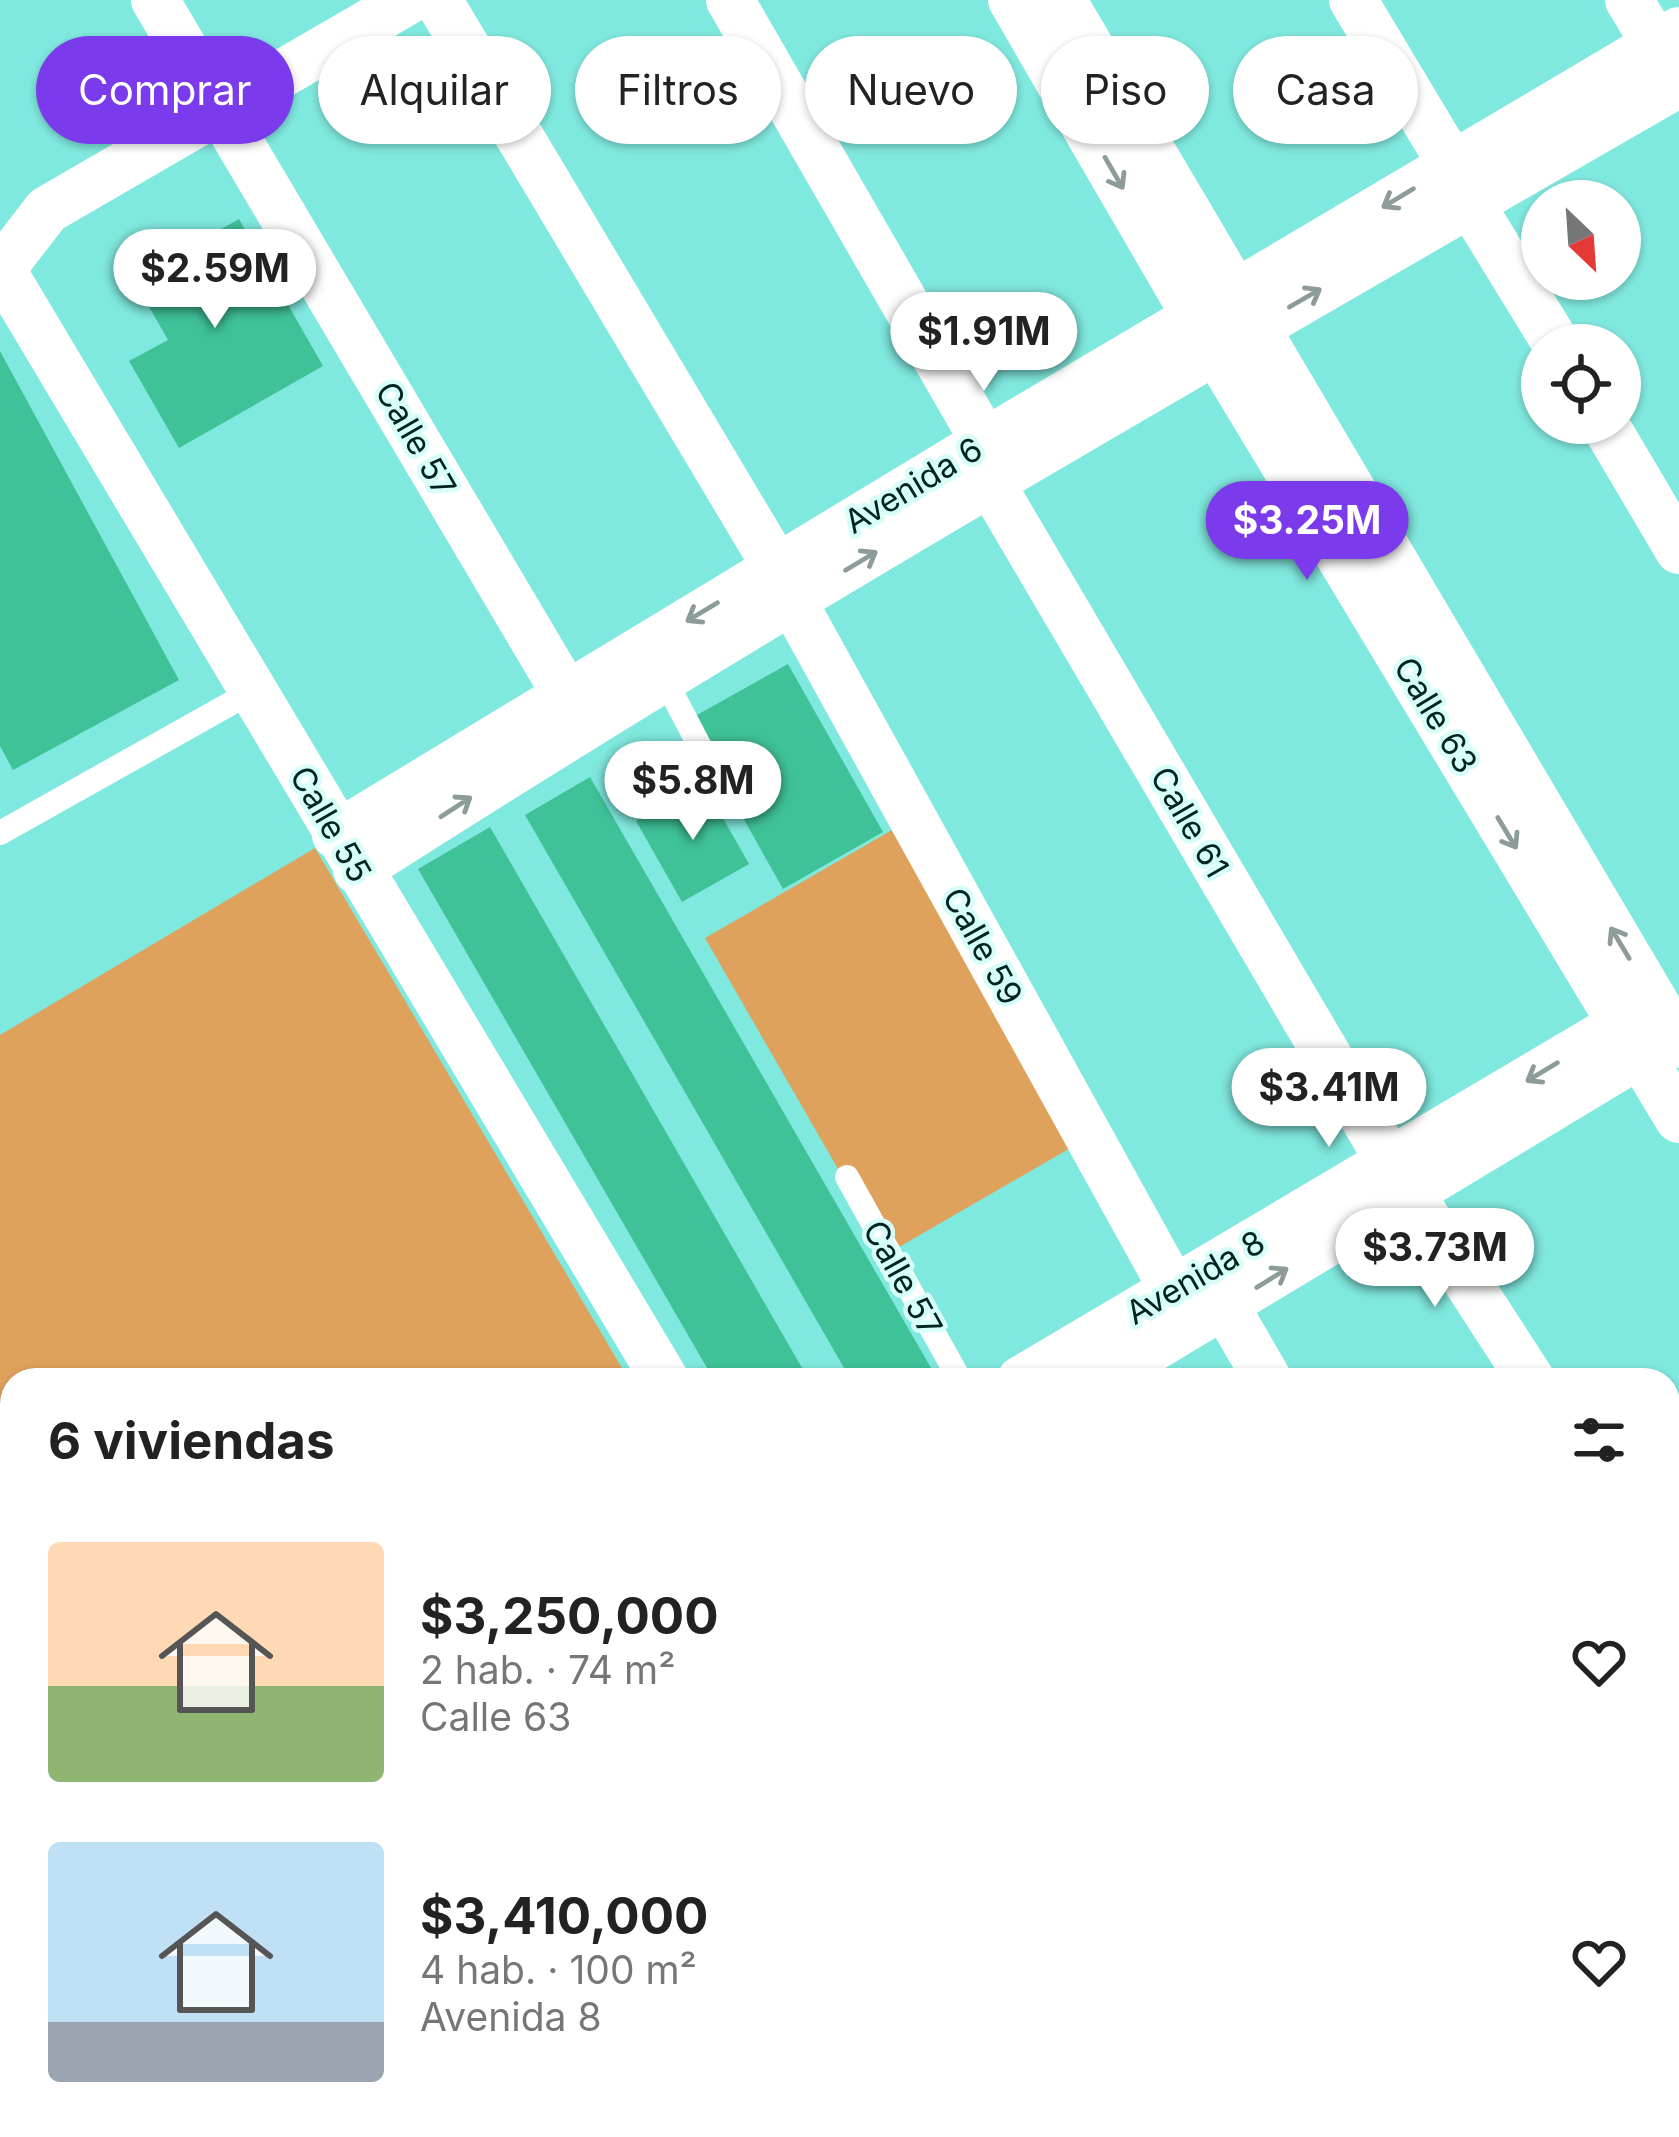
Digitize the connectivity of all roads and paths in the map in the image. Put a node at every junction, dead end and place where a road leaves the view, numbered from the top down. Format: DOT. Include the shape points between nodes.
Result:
graph roads {
  1 [pos="155,0"];
  2 [pos="409,0"];
  3 [pos="438,0"];
  4 [pos="730,0"];
  5 [pos="1012,0"];
  6 [pos="1062,0"];
  7 [pos="1353,0"];
  8 [pos="1629,0"];
  9 [pos="177,36"];
  10 [pos="1671,53"];
  11 [pos="294,69"];
  12 [pos="158,144"];
  13 [pos="242,144"];
  14 [pos="1461,184"];
  15 [pos="24,212"];
  16 [pos="0,269"];
  17 [pos="1225,322"];
  18 [pos="1544,324"];
  19 [pos="1616,444"];
  20 [pos="988,462"];
  21 [pos="1679,550"];
  22 [pos="785,585"];
  23 [pos="664,680"];
  24 [pos="253,691"];
  25 [pos="566,694"];
  26 [pos="635,799"];
  27 [pos="0,833"];
  28 [pos="347,853"];
  29 [pos="1661,1026"];
  30 [pos="1679,1120"];
  31 [pos="847,1177"];
  32 [pos="1400,1178"];
  33 [pos="1173,1289"];
  34 [pos="1225,1306"];
  35 [pos="658,1368"];
  36 [pos="953,1368"];
  37 [pos="1041,1368"];
  38 [pos="1119,1368"];
  39 [pos="1261,1368"];
  40 [pos="1523,1368"];
  1 -- 9 [label="street, Calle 57"];
  2 -- 11 [label="street"];
  3 -- 22 [label="street, Calle 59"];
  4 -- 20 [label="street, Calle 61"];
  5 -- 17 [label="street, Calle 63, one-way"];
  6 -- 17 [label="street, Calle 63"];
  7 -- 14 [label="street"];
  8 -- 10 [label="street"];
  10 -- 14 [label="street, Avenida 6"];
  12 -- 15 [label="street"];
  13 -- 25 [label="street, Calle 57"];
  14 -- 17 [label="street, Avenida 6"];
  14 -- 18 [label="street"];
  15 -- 16 [label="street"];
  16 -- 24 [label="street, Calle 55"];
  17 -- 20 [label="street, Avenida 6"];
  17 -- 29 [label="street, Calle 63"];
  19 -- 21 [label="street"];
  20 -- 22 [label="street, Avenida 6"];
  20 -- 32 [label="street, Calle 61"];
  22 -- 23 [label="street, Avenida 6"];
  22 -- 25 [label="street, Avenida 6, one-way"];
  22 -- 33 [label="street, Calle 59"];
  23 -- 26 [label="lane" via="707,760"];
  28 -- 23 [label="street, Avenida 6, one-way" via="520,766"];
  24 -- 27 [label="lane"];
  24 -- 28 [label="street, Calle 55"];
  25 -- 28 [label="street, Avenida 6"];
  28 -- 35 [label="street, Calle 55"];
  29 -- 30 [label="street, Calle 63"];
  29 -- 32 [label="street, Avenida 8"];
  31 -- 36 [label="lane, Calle 57"];
  32 -- 33 [label="street, Avenida 8"];
  34 -- 32 [label="street, Avenida 8, one-way"];
  32 -- 40 [label="street, Calle 61"];
  33 -- 37 [label="street, Avenida 8"];
  34 -- 38 [label="street, Avenida 8"];
  34 -- 39 [label="street"];
}
